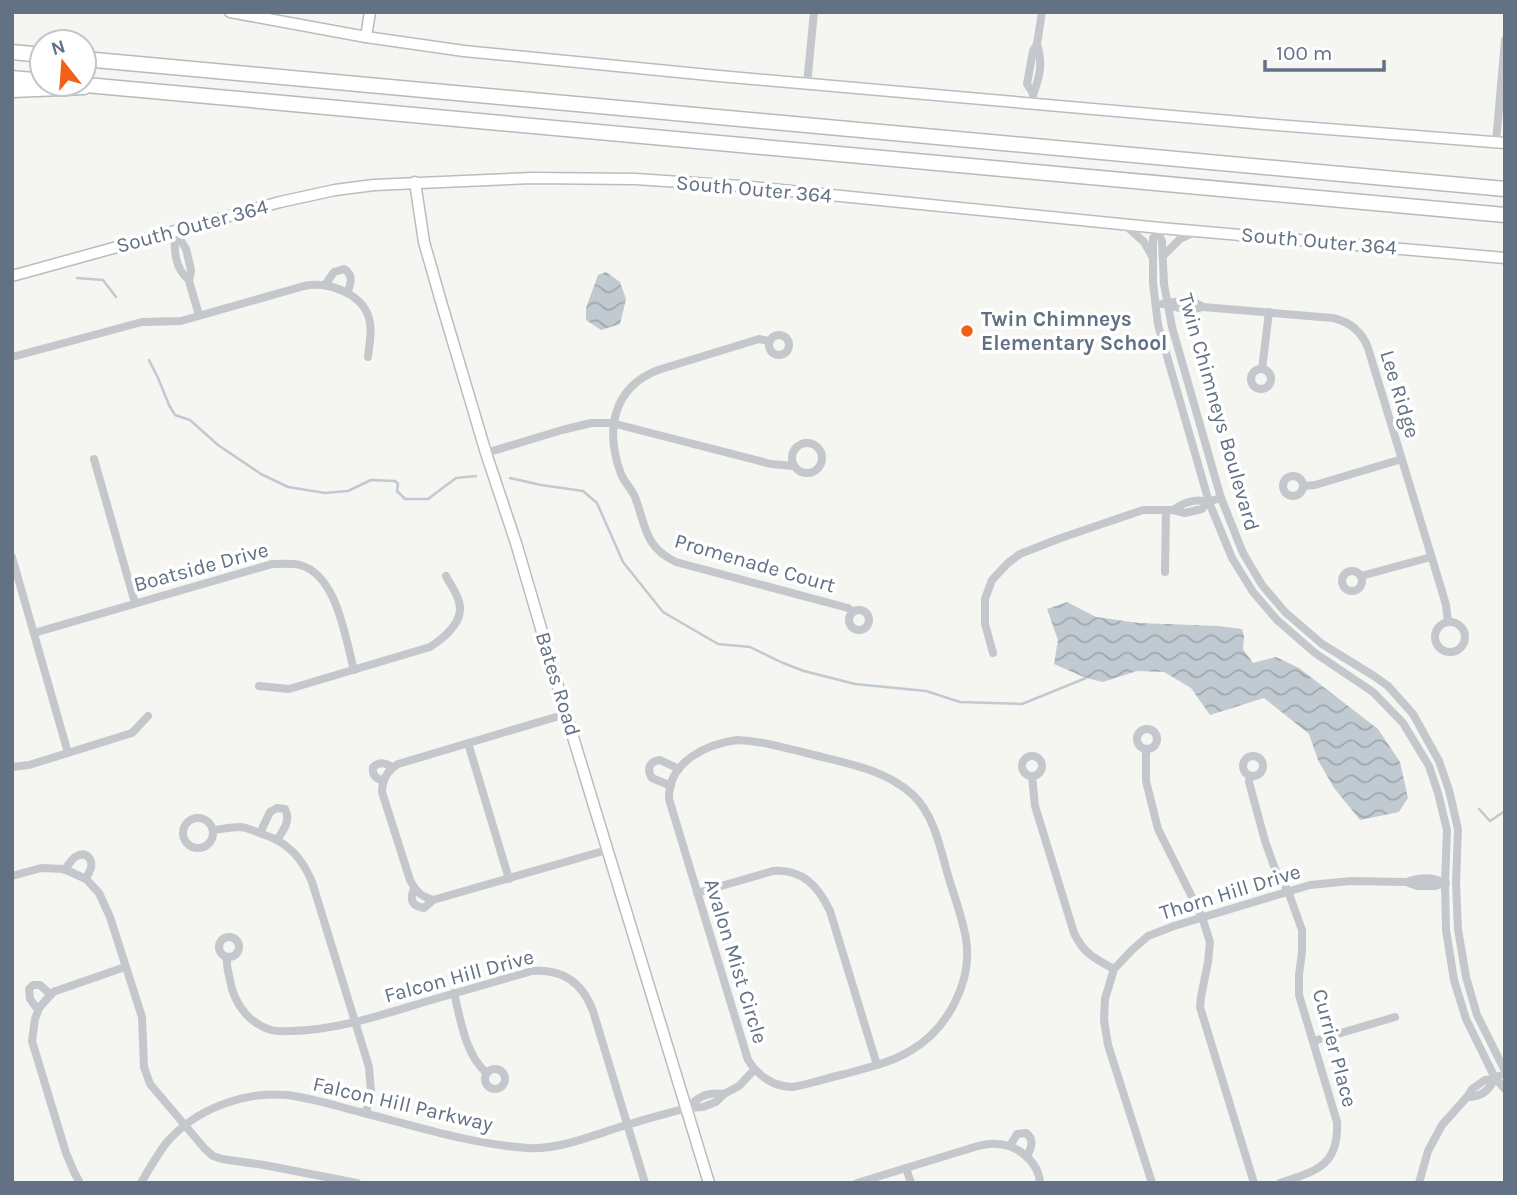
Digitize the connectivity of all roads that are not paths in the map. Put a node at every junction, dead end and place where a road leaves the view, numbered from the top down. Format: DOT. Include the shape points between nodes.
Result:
graph roads {
  1 [pos="230,12"];
  2 [pos="370,12"];
  3 [pos="814,12"];
  4 [pos="1042,12"];
  5 [pos="366,37"];
  6 [pos="1505,40"];
  7 [pos="98,60"];
  8 [pos="807,84"];
  9 [pos="98,86"];
  10 [pos="103,86"];
  11 [pos="12,90"];
  12 [pos="1033,98"];
  13 [pos="1501,142"];
  14 [pos="415,182"];
  15 [pos="1505,189"];
  16 [pos="1505,215"];
  17 [pos="1124,224"];
  18 [pos="1159,230"];
  19 [pos="175,231"];
  20 [pos="1198,231"];
  21 [pos="1163,256"];
  22 [pos="1153,257"];
  23 [pos="1505,258"];
  24 [pos="12,276"];
  25 [pos="325,285"];
  26 [pos="347,293"];
  27 [pos="1167,303"];
  28 [pos="1156,304"];
  29 [pos="1269,312"];
  30 [pos="199,315"];
  31 [pos="769,341"];
  32 [pos="12,357"];
  33 [pos="368,357"];
  34 [pos="1262,369"];
  35 [pos="612,423"];
  36 [pos="486,453"];
  37 [pos="94,459"];
  38 [pos="1402,459"];
  39 [pos="794,466"];
  40 [pos="1303,486"];
  41 [pos="1222,498"];
  42 [pos="1208,502"];
  43 [pos="1169,510"];
  44 [pos="12,557"];
  45 [pos="1432,557"];
  46 [pos="1165,572"];
  47 [pos="446,576"];
  48 [pos="1361,576"];
  49 [pos="135,603"];
  50 [pos="853,612"];
  51 [pos="1448,622"];
  52 [pos="34,632"];
  53 [pos="993,653"];
  54 [pos="354,670"];
  55 [pos="259,686"];
  56 [pos="566,714"];
  57 [pos="148,716"];
  58 [pos="468,743"];
  59 [pos="1146,749"];
  60 [pos="68,752"];
  61 [pos="12,767"];
  62 [pos="392,767"];
  63 [pos="679,769"];
  64 [pos="1032,776"];
  65 [pos="1250,776"];
  66 [pos="383,781"];
  67 [pos="671,786"];
  68 [pos="213,830"];
  69 [pos="260,833"];
  70 [pos="277,839"];
  71 [pos="607,850"];
  72 [pos="65,870"];
  73 [pos="12,876"];
  74 [pos="86,879"];
  75 [pos="509,879"];
  76 [pos="1444,883"];
  77 [pos="1456,883"];
  78 [pos="1288,891"];
  79 [pos="697,893"];
  80 [pos="1202,917"];
  81 [pos="227,957"];
  82 [pos="125,967"];
  83 [pos="1114,969"];
  84 [pos="454,993"];
  85 [pos="51,995"];
  86 [pos="38,1010"];
  87 [pos="1395,1017"];
  88 [pos="354,1023"];
  89 [pos="1314,1041"];
  90 [pos="877,1065"];
  91 [pos="754,1070"];
  92 [pos="1505,1072"];
  93 [pos="487,1073"];
  94 [pos="1495,1079"];
  95 [pos="1505,1089"];
  96 [pos="687,1108"];
  97 [pos="366,1113"];
  98 [pos="627,1125"];
  99 [pos="184,1126"];
  100 [pos="1010,1146"];
  101 [pos="1027,1157"];
  102 [pos="906,1168"];
  103 [pos="80,1183"];
  104 [pos="141,1183"];
  105 [pos="356,1183"];
  106 [pos="645,1183"];
  107 [pos="709,1183"];
  108 [pos="857,1183"];
  109 [pos="911,1183"];
  110 [pos="1040,1183"];
  111 [pos="1152,1183"];
  112 [pos="1254,1183"];
  113 [pos="1280,1183"];
  114 [pos="1419,1183"];
  1 -- 5 [label="street"];
  2 -- 5 [label="street"];
  3 -- 8 [label="street"];
  4 -- 12 [label="street" via="1027,84"];
  5 -- 8 [label="street" via="464,51"];
  6 -- 13 [label="street"];
  7 -- 15 [label="highway"];
  8 -- 12 [label="street"];
  9 -- 10 [label="highway"];
  10 -- 11 [label="highway"];
  10 -- 16 [label="highway"];
  12 -- 13 [label="street" via="1264,124"];
  14 -- 17 [label="street, South Outer 364" via="652,180"];
  14 -- 19 [label="street, South Outer 364" via="334,190"];
  14 -- 36 [label="street, Bates Road" via="424,242"];
  17 -- 18 [label="street, South Outer 364"];
  17 -- 22 [label="street"];
  18 -- 20 [label="street, South Outer 364"];
  18 -- 21 [label="street, Twin Chimneys Boulevard"];
  18 -- 22 [label="street, Twin Chimneys Boulevard" via="1153,239"];
  19 -- 24 [label="street, South Outer 364"];
  19 -- 30 [label="street" via="186,249"];
  20 -- 21 [label="street" via="1180,239"];
  20 -- 23 [label="street, South Outer 364"];
  21 -- 27 [label="street, Twin Chimneys Boulevard"];
  22 -- 28 [label="street, Twin Chimneys Boulevard"];
  25 -- 26 [label="street"];
  25 -- 26 [label="street" via="334,272 344,269 351,277"];
  25 -- 30 [label="street" via="313,284"];
  26 -- 33 [label="street" via="368,315"];
  27 -- 28 [label="street, Lee Ridge"];
  27 -- 29 [label="street, Lee Ridge" via="1177,308"];
  27 -- 41 [label="street, Twin Chimneys Boulevard"];
  28 -- 42 [label="street, Twin Chimneys Boulevard"];
  29 -- 34 [label="street"];
  29 -- 38 [label="street, Lee Ridge" via="1333,318 1361,334"];
  30 -- 32 [label="street" via="181,321 142,322"];
  31 -- 35 [label="street" via="648,374 631,386"];
  35 -- 36 [label="street" via="591,423"];
  35 -- 39 [label="street"];
  35 -- 50 [label="street, Promenade Court" via="620,472 656,550 676,562"];
  36 -- 56 [label="street, Bates Road"];
  37 -- 49 [label="street"];
  38 -- 40 [label="street"];
  38 -- 45 [label="street, Lee Ridge"];
  41 -- 42 [label="street"];
  41 -- 77 [label="street, Twin Chimneys Boulevard" via="1242,553 1285,612 1322,644 1388,687 1423,730 1439,761 1458,829"];
  42 -- 43 [label="street" via="1200,499"];
  42 -- 76 [label="street, Twin Chimneys Boulevard" via="1232,558 1277,620 1315,653 1373,692 1403,723 1429,766 1438,793 1447,830"];
  43 -- 46 [label="street"];
  43 -- 53 [label="street" via="1122,516 1020,554 1008,563 992,580 985,599 985,624"];
  44 -- 52 [label="street"];
  45 -- 48 [label="street"];
  45 -- 51 [label="street, Lee Ridge"];
  47 -- 54 [label="street" via="460,609 443,639 420,651"];
  49 -- 52 [label="street, Boatside Drive"];
  49 -- 54 [label="street, Boatside Drive" via="272,564 301,565 323,580 330,593"];
  52 -- 60 [label="street"];
  54 -- 55 [label="street" via="289,689"];
  56 -- 58 [label="street"];
  56 -- 71 [label="street, Bates Road"];
  57 -- 60 [label="street" via="132,733"];
  58 -- 62 [label="street"];
  58 -- 75 [label="street"];
  59 -- 80 [label="street" via="1146,781 1158,829"];
  60 -- 61 [label="street"];
  62 -- 66 [label="street"];
  62 -- 66 [label="street" via="384,763 373,767 373,774"];
  63 -- 67 [label="street, Avalon Mist Circle"];
  63 -- 67 [label="street" via="660,760 649,767 652,778"];
  63 -- 90 [label="street, Avalon Mist Circle" via="695,754 728,741 773,744 880,774 904,788 923,808 935,832 966,938 965,970 955,1002 933,1034 909,1052"];
  64 -- 83 [label="street" via="1035,806 1074,933 1086,952"];
  65 -- 78 [label="street, Currier Place" via="1265,841"];
  66 -- 75 [label="street" via="382,792 410,880 422,896 433,900"];
  67 -- 79 [label="street, Avalon Mist Circle" via="670,805"];
  68 -- 69 [label="street" via="243,827"];
  69 -- 70 [label="street"];
  69 -- 70 [label="street" via="270,812 285,809 287,823"];
  70 -- 88 [label="street" via="301,859 312,882"];
  71 -- 75 [label="street"];
  71 -- 96 [label="street, Bates Road"];
  72 -- 73 [label="street" via="41,868"];
  72 -- 74 [label="street"];
  72 -- 74 [label="street" via="77,856 87,855 91,868"];
  74 -- 82 [label="street" via="99,893 110,917"];
  76 -- 77 [label="street, Thorn Hill Drive"];
  76 -- 78 [label="street, Thorn Hill Drive" via="1437,879 1332,882"];
  76 -- 94 [label="street, Twin Chimneys Boulevard" via="1454,979 1466,1019"];
  77 -- 92 [label="street, Twin Chimneys Boulevard" via="1465,977 1477,1015"];
  78 -- 80 [label="street, Thorn Hill Drive"];
  78 -- 89 [label="street, Currier Place" via="1302,930 1299,995"];
  79 -- 90 [label="street" via="773,871 791,872 809,881 830,911"];
  79 -- 91 [label="street, Avalon Mist Circle" via="743,1049"];
  80 -- 83 [label="street, Thorn Hill Drive" via="1148,936"];
  80 -- 112 [label="street" via="1210,942 1200,1007"];
  81 -- 88 [label="street, Falcon Hill Drive" via="234,995 258,1024 275,1031 312,1031"];
  82 -- 85 [label="street"];
  82 -- 99 [label="street" via="142,1017 144,1067 150,1084"];
  83 -- 111 [label="street, Thorn Hill Drive" via="1105,999 1108,1045"];
  84 -- 88 [label="street, Falcon Hill Drive"];
  84 -- 93 [label="street" via="475,1060"];
  84 -- 98 [label="street, Falcon Hill Drive" via="545,970 579,985 589,998"];
  85 -- 86 [label="street"];
  85 -- 86 [label="street" via="40,985 29,989"];
  86 -- 103 [label="street" via="32,1041 66,1153"];
  87 -- 89 [label="street"];
  88 -- 97 [label="street" via="369,1067 371,1092"];
  89 -- 113 [label="street, Currier Place" via="1337,1122 1335,1150 1313,1172"];
  90 -- 91 [label="street, Avalon Mist Circle" via="793,1087 774,1083"];
  91 -- 96 [label="street, Falcon Hill Parkway" via="716,1102"];
  92 -- 94 [label="street"];
  94 -- 95 [label="street, Twin Chimneys Boulevard"];
  94 -- 114 [label="street" via="1472,1088 1442,1125"];
  96 -- 98 [label="street, Falcon Hill Parkway"];
  96 -- 107 [label="street, Bates Road"];
  97 -- 98 [label="street, Falcon Hill Parkway" via="449,1135 530,1148"];
  97 -- 99 [label="street, Falcon Hill Parkway" via="289,1095 262,1095 215,1107"];
  98 -- 106 [label="street, Falcon Hill Drive"];
  99 -- 104 [label="street, Falcon Hill Parkway" via="156,1157"];
  99 -- 105 [label="street" via="213,1156 222,1159"];
  100 -- 101 [label="street"];
  100 -- 101 [label="street" via="1017,1134 1026,1133 1032,1143"];
  100 -- 102 [label="street" via="978,1146"];
  101 -- 110 [label="street" via="1038,1169"];
  102 -- 108 [label="street"];
  102 -- 109 [label="street"];
}
